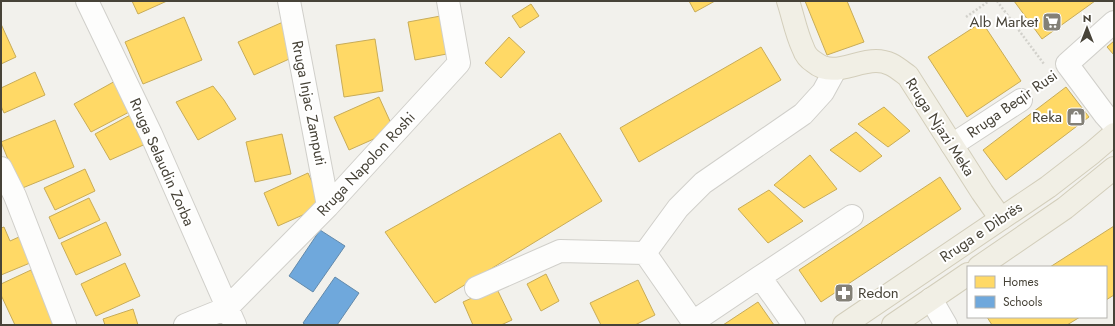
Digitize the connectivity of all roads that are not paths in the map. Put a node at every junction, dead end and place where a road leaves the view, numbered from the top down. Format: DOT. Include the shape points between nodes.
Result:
graph roads {
  1 [pos="87,1"];
  2 [pos="289,1"];
  3 [pos="448,1"];
  4 [pos="788,1"];
  5 [pos="1114,22"];
  6 [pos="835,70"];
  7 [pos="1021,100"];
  8 [pos="1114,125"];
  9 [pos="1114,134"];
  10 [pos="952,145"];
  11 [pos="1,168"];
  12 [pos="1114,168"];
  13 [pos="328,206"];
  14 [pos="852,216"];
  15 [pos="1001,219"];
  16 [pos="645,253"];
  17 [pos="980,266"];
  18 [pos="967,275"];
  19 [pos="760,277"];
  20 [pos="476,288"];
  21 [pos="931,299"];
  22 [pos="231,317"];
  23 [pos="65,325"];
  24 [pos="185,325"];
  25 [pos="794,325"];
  26 [pos="844,325"];
  27 [pos="893,325"];
  28 [pos="946,325"];
  1 -- 22 [label="street, Rruga Selaudin Zorba" via="151,134"];
  2 -- 13 [label="street, Rruga Injac Zamputi"];
  3 -- 13 [label="street, Rruga Napolon Roshi" via="458,63"];
  4 -- 6 [label="main road" via="803,49 820,67"];
  5 -- 8 [label="street, Rruga Beqir Rusi" via="1060,70"];
  6 -- 10 [label="main road, Rruga Njazi Meka" via="865,62 877,61 894,65 908,76"];
  6 -- 16 [label="street" via="823,92 803,114 703,183 678,208"];
  7 -- 10 [label="street, Rruga Beqir Rusi"];
  9 -- 15 [label="main road, Rruga e Dibrës" via="1048,187"];
  10 -- 15 [label="main road, Rruga Njazi Meka"];
  11 -- 23 [label="street" via="15,196"];
  12 -- 17 [label="main road, Rruga e Dibrës" via="1065,208"];
  13 -- 22 [label="street, Rruga Napolon Roshi"];
  14 -- 19 [label="street"];
  15 -- 26 [label="main road, Rruga e Dibrës"];
  16 -- 19 [label="street" via="693,322"];
  16 -- 20 [label="street" via="559,242"];
  18 -- 21 [label="main road, Rruga e Dibrës"];
  19 -- 25 [label="street"];
  21 -- 27 [label="main road, Rruga e Dibrës"];
  21 -- 28 [label="street"];
  22 -- 24 [label="street"];
}
